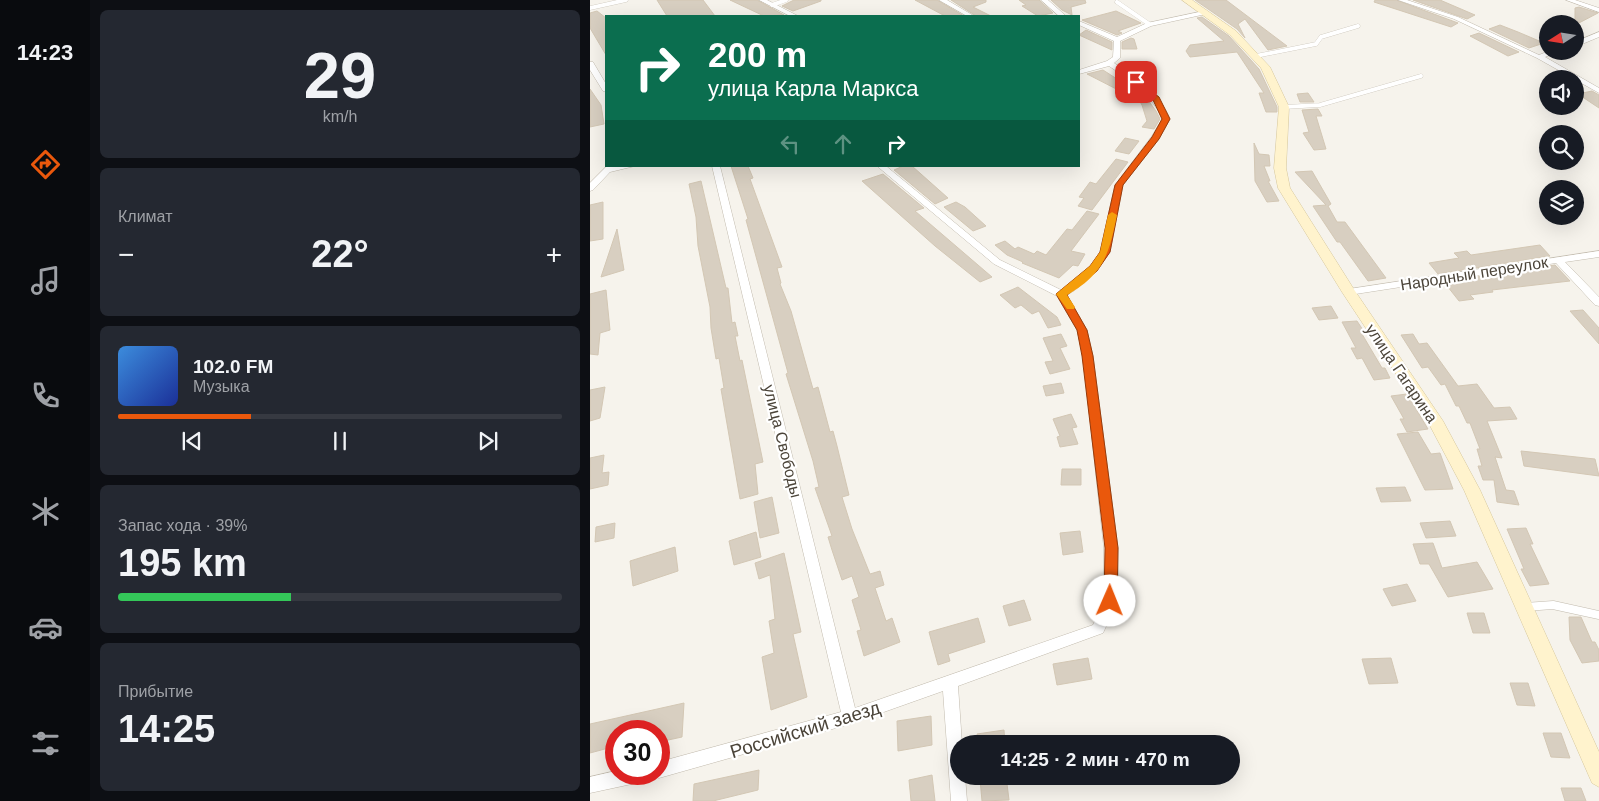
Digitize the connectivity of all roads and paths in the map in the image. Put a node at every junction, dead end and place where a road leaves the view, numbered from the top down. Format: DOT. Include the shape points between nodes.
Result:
graph roads {
  1 [pos="626,0"];
  2 [pos="762,0"];
  3 [pos="786,0"];
  4 [pos="942,0"];
  5 [pos="1044,0"];
  6 [pos="1186,0"];
  7 [pos="1401,0"];
  8 [pos="1569,0"];
  9 [pos="1117,2"];
  10 [pos="772,5"];
  11 [pos="590,8"];
  12 [pos="1599,10"];
  13 [pos="1204,13"];
  14 [pos="793,15"];
  15 [pos="969,15"];
  16 [pos="1062,15"];
  17 [pos="1080,23"];
  18 [pos="1149,24"];
  19 [pos="1358,26"];
  20 [pos="1599,34"];
  21 [pos="1117,40"];
  22 [pos="1584,41"];
  23 [pos="1256,56"];
  24 [pos="1539,57"];
  25 [pos="1544,60"];
  26 [pos="1110,62"];
  27 [pos="590,64"];
  28 [pos="1080,72"];
  29 [pos="1421,76"];
  30 [pos="605,87"];
  31 [pos="1599,91"];
  32 [pos="1284,107"];
  33 [pos="716,167"];
  34 [pos="882,167"];
  35 [pos="611,168"];
  36 [pos="590,188"];
  37 [pos="1599,254"];
  38 [pos="1558,260"];
  39 [pos="1349,292"];
  40 [pos="1062,294"];
  41 [pos="1599,303"];
  42 [pos="1523,607"];
  43 [pos="1599,615"];
  44 [pos="950,683"];
  45 [pos="850,717"];
  46 [pos="670,767"];
  47 [pos="1599,776"];
  48 [pos="605,782"];
  49 [pos="590,785"];
  50 [pos="960,801"];
  1 -- 11 [label="lane"];
  2 -- 10 [label="street"];
  3 -- 10 [label="lane"];
  4 -- 15 [label="street"];
  5 -- 16 [label="street"];
  6 -- 13 [label="main road, улица Гагарина"];
  7 -- 24 [label="street" via="1456,18"];
  8 -- 12 [label="street"];
  9 -- 18 [label="lane"];
  10 -- 14 [label="street"];
  13 -- 18 [label="street"];
  13 -- 23 [label="main road, улица Гагарина"];
  17 -- 21 [label="street"];
  18 -- 21 [label="street"];
  19 -- 23 [label="lane" via="1321,37 1316,44"];
  20 -- 22 [label="street"];
  21 -- 26 [label="street" via="1116,58"];
  23 -- 32 [label="main road, улица Гагарина" via="1266,67"];
  25 -- 31 [label="street"];
  26 -- 28 [label="street"];
  26 -- 40 [label="street" via="1150,92 1166,119 1119,185 1105,252 1094,268"];
  27 -- 30 [label="street"];
  29 -- 32 [label="lane" via="1320,105"];
  32 -- 39 [label="main road, улица Гагарина" via="1280,168 1284,188"];
  33 -- 45 [label="street, улица Свободы"];
  34 -- 40 [label="street" via="997,262"];
  35 -- 36 [label="street"];
  37 -- 38 [label="street, Народный переулок"];
  38 -- 39 [label="street, Народный переулок"];
  38 -- 41 [label="street"];
  39 -- 42 [label="main road, улица Гагарина" via="1435,421 1472,490"];
  40 -- 44 [label="street, Российский заезд" via="1082,330 1088,356 1111,548 1110,601 1098,629"];
  42 -- 43 [label="lane" via="1553,605"];
  42 -- 47 [label="main road, улица Гагарина"];
  44 -- 45 [label="street, Российский заезд"];
  44 -- 50 [label="street"];
  45 -- 46 [label="street, Российский заезд"];
  48 -- 49 [label="street"];
}
